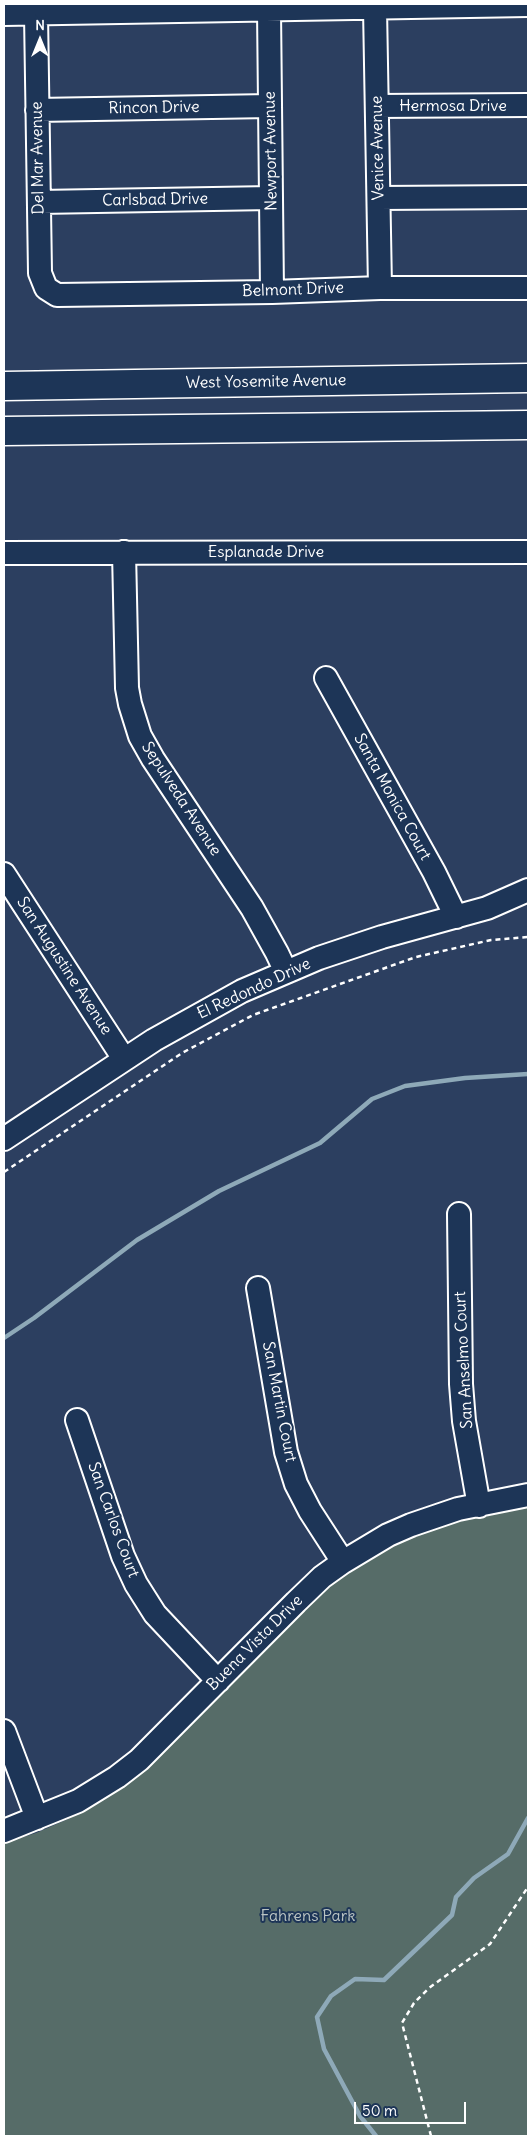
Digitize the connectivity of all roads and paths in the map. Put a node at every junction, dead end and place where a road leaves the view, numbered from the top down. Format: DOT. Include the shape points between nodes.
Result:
graph roads {
  1 [pos="528,5"];
  2 [pos="375,8"];
  3 [pos="269,10"];
  4 [pos="4,14"];
  5 [pos="36,14"];
  6 [pos="528,105"];
  7 [pos="270,106"];
  8 [pos="377,106"];
  9 [pos="38,110"];
  10 [pos="528,197"];
  11 [pos="271,198"];
  12 [pos="379,198"];
  13 [pos="39,202"];
  14 [pos="380,288"];
  15 [pos="528,288"];
  16 [pos="272,292"];
  17 [pos="57,295"];
  18 [pos="528,378"];
  19 [pos="4,386"];
  20 [pos="528,426"];
  21 [pos="4,431"];
  22 [pos="124,552"];
  23 [pos="528,552"];
  24 [pos="4,553"];
  25 [pos="326,678"];
  26 [pos="4,874"];
  27 [pos="528,890"];
  28 [pos="456,917"];
  29 [pos="528,937"];
  30 [pos="286,972"];
  31 [pos="124,1059"];
  32 [pos="4,1139"];
  33 [pos="4,1172"];
  34 [pos="459,1214"];
  35 [pos="258,1288"];
  36 [pos="77,1420"];
  37 [pos="528,1495"];
  38 [pos="479,1506"];
  39 [pos="343,1562"];
  40 [pos="218,1681"];
  41 [pos="4,1731"];
  42 [pos="37,1818"];
  43 [pos="4,1830"];
  44 [pos="528,1887"];
  45 [pos="431,2136"];
  1 -- 2 [label="street"];
  2 -- 3 [label="street"];
  2 -- 8 [label="street, Venice Avenue"];
  3 -- 5 [label="street"];
  3 -- 7 [label="street, Newport Avenue"];
  4 -- 5 [label="street"];
  5 -- 9 [label="street, Del Mar Avenue"];
  6 -- 8 [label="street, Hermosa Drive"];
  7 -- 9 [label="street, Rincon Drive"];
  7 -- 11 [label="street, Newport Avenue"];
  8 -- 12 [label="street, Venice Avenue"];
  9 -- 13 [label="street, Del Mar Avenue"];
  10 -- 12 [label="street"];
  11 -- 13 [label="street, Carlsbad Drive"];
  11 -- 16 [label="street, Newport Avenue"];
  12 -- 14 [label="street, Venice Avenue"];
  13 -- 17 [label="street, Del Mar Avenue" via="40,273 46,288"];
  14 -- 15 [label="street, Belmont Drive"];
  14 -- 16 [label="street, Belmont Drive"];
  16 -- 17 [label="street, Belmont Drive"];
  18 -- 19 [label="main road, West Yosemite Avenue"];
  20 -- 21 [label="main road"];
  22 -- 23 [label="street, Esplanade Drive"];
  22 -- 24 [label="street, Esplanade Drive"];
  22 -- 30 [label="street, Sepulveda Avenue" via="127,688 140,736 252,908"];
  25 -- 28 [label="street, Santa Monica Court"];
  26 -- 31 [label="street, San Augustine Avenue"];
  27 -- 28 [label="street, El Redondo Drive"];
  28 -- 30 [label="street, El Redondo Drive" via="382,937"];
  29 -- 33 [label="path" via="491,940 416,957 253,1015 182,1053"];
  30 -- 31 [label="street, El Redondo Drive" via="182,1023"];
  31 -- 32 [label="street, El Redondo Drive"];
  34 -- 38 [label="street, San Anselmo Court" via="461,1384"];
  35 -- 39 [label="street, San Martin Court" via="286,1452 296,1484"];
  36 -- 40 [label="street, San Carlos Court" via="123,1556 136,1584 155,1614"];
  37 -- 38 [label="street, Buena Vista Drive"];
  38 -- 39 [label="street, Buena Vista Drive" via="411,1525"];
  39 -- 40 [label="street, Buena Vista Drive" via="322,1577"];
  40 -- 42 [label="street, Buena Vista Drive" via="117,1778 78,1801"];
  41 -- 42 [label="street"];
  42 -- 43 [label="street, Buena Vista Drive"];
  44 -- 45 [label="path" via="490,1944 429,1988 414,2003 402,2023"];
}
